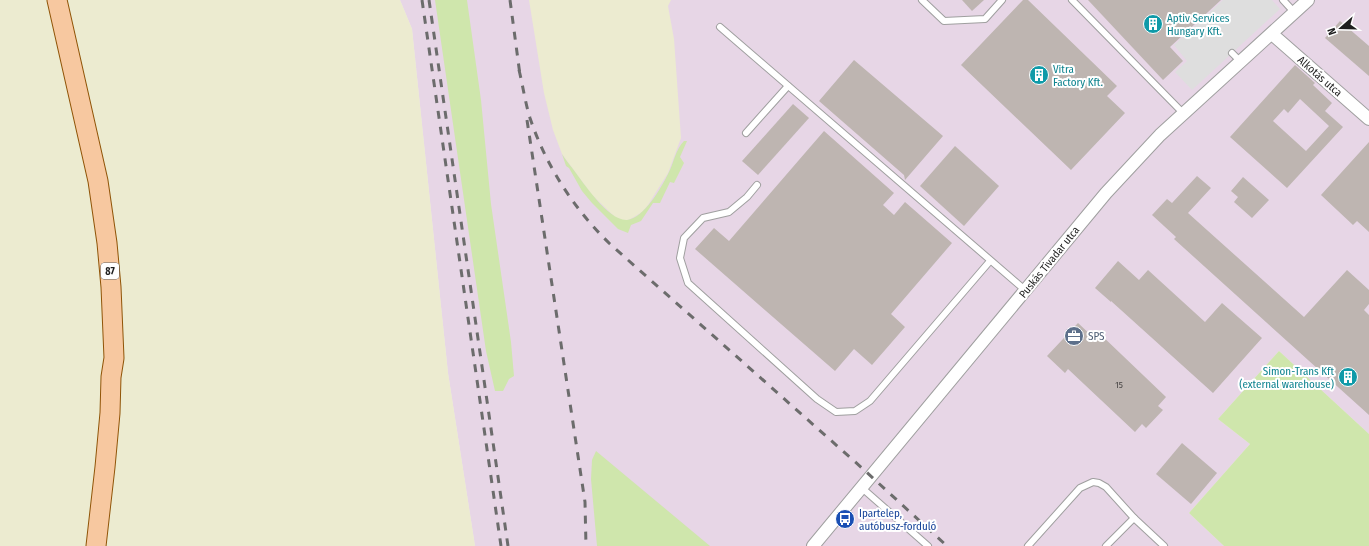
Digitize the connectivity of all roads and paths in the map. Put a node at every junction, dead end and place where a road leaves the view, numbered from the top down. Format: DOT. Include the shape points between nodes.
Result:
graph roads {
  1 [pos="57,0"];
  2 [pos="922,0"];
  3 [pos="1002,0"];
  4 [pos="1072,0"];
  5 [pos="1283,0"];
  6 [pos="1308,0"];
  7 [pos="1294,12"];
  8 [pos="720,27"];
  9 [pos="1272,34"];
  10 [pos="1232,53"];
  11 [pos="1241,62"];
  12 [pos="788,86"];
  13 [pos="1184,114"];
  14 [pos="1369,119"];
  15 [pos="746,133"];
  16 [pos="757,185"];
  17 [pos="990,261"];
  18 [pos="1025,290"];
  19 [pos="862,488"];
  20 [pos="1134,518"];
  21 [pos="96,546"];
  22 [pos="813,546"];
  23 [pos="928,546"];
  24 [pos="1028,546"];
  25 [pos="1106,546"];
  26 [pos="1164,546"];
  1 -- 21 [label="main road, 87" via="98,181 111,287 114,358"];
  2 -- 3 [label="lane" via="944,21 985,19"];
  4 -- 13 [label="lane"];
  5 -- 7 [label="lane"];
  6 -- 7 [label="street, Puskás Tivadar utca"];
  7 -- 9 [label="street, Puskás Tivadar utca"];
  8 -- 12 [label="lane"];
  9 -- 11 [label="street, Puskás Tivadar utca"];
  9 -- 14 [label="street, Alkotás utca"];
  10 -- 11 [label="lane"];
  11 -- 13 [label="street, Puskás Tivadar utca"];
  12 -- 15 [label="lane"];
  12 -- 17 [label="lane"];
  13 -- 18 [label="street, Puskás Tivadar utca" via="1155,140 1106,192"];
  16 -- 17 [label="lane" via="729,212 702,218 684,238 680,258 688,283 817,399 836,412 855,411 870,401"];
  17 -- 18 [label="lane"];
  18 -- 19 [label="street, Puskás Tivadar utca"];
  19 -- 22 [label="street, Puskás Tivadar utca"];
  19 -- 23 [label="lane"];
  20 -- 24 [label="lane" via="1106,487 1093,482 1080,488"];
  20 -- 25 [label="lane"];
  20 -- 26 [label="lane"];
}
